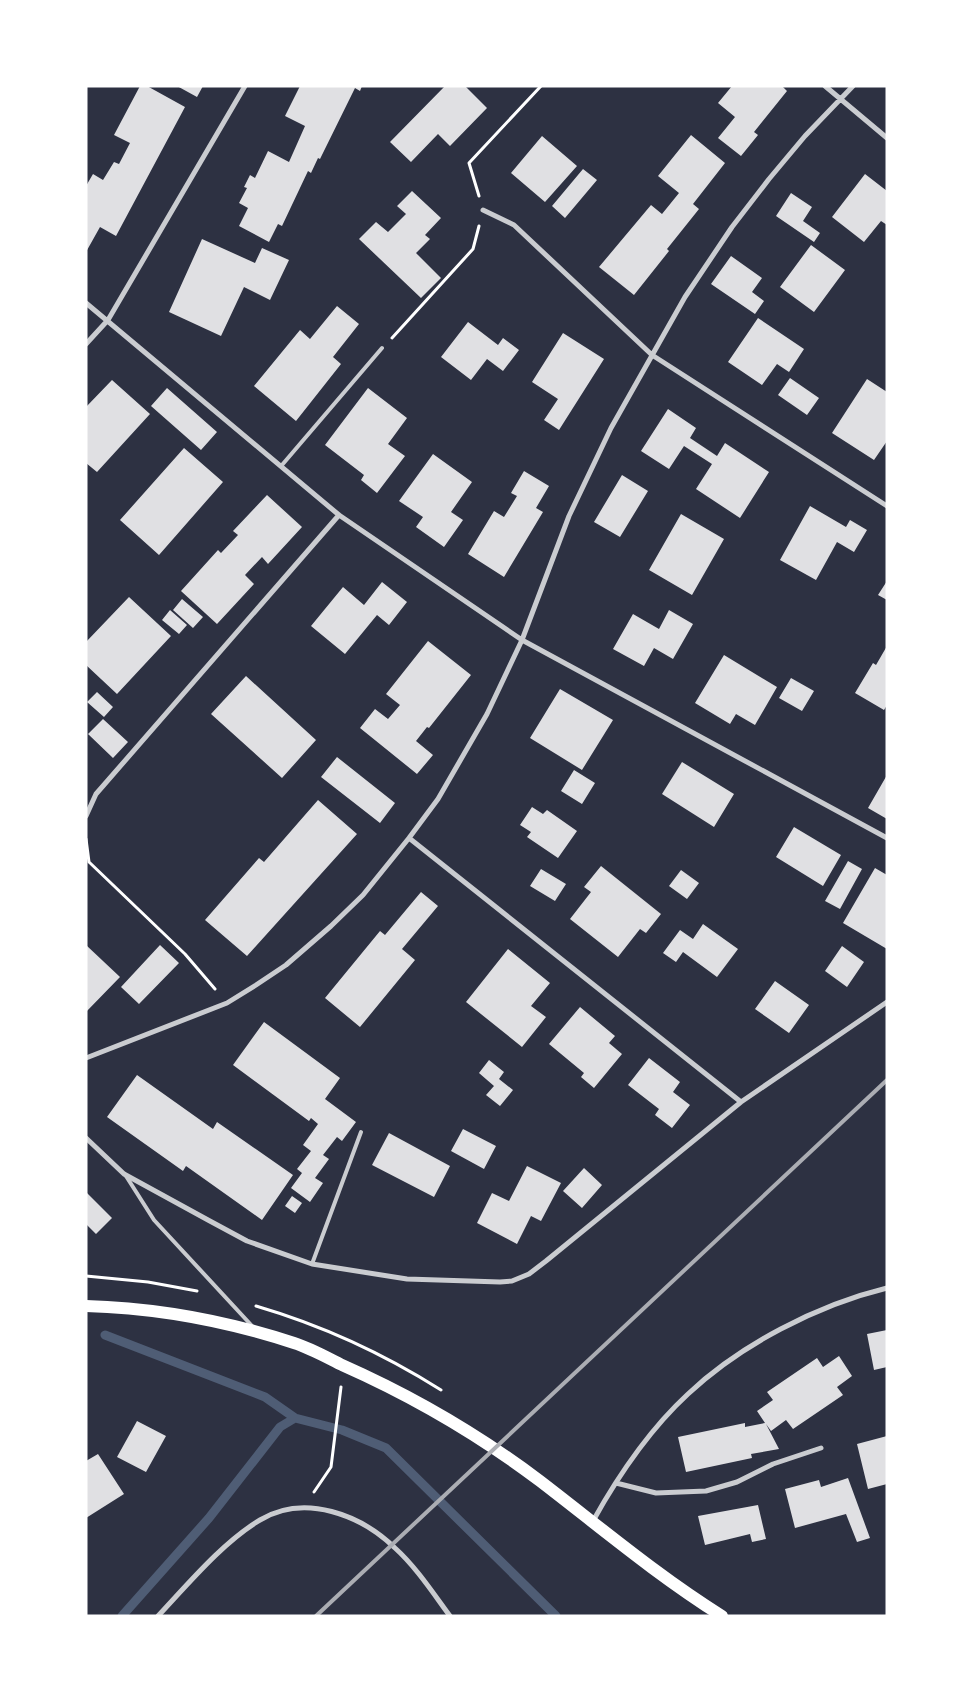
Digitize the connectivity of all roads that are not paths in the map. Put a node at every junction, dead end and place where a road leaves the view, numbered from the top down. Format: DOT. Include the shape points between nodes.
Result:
graph roads {
  1 [pos="245,86"];
  2 [pos="825,86"];
  3 [pos="853,86"];
  4 [pos="840,100"];
  5 [pos="887,138"];
  6 [pos="483,210"];
  7 [pos="86,303"];
  8 [pos="108,320"];
  9 [pos="86,344"];
  10 [pos="382,348"];
  11 [pos="652,355"];
  12 [pos="282,465"];
  13 [pos="887,506"];
  14 [pos="339,515"];
  15 [pos="522,640"];
  16 [pos="86,816"];
  17 [pos="409,838"];
  18 [pos="887,838"];
  19 [pos="887,1002"];
  20 [pos="86,1058"];
  21 [pos="741,1102"];
  22 [pos="361,1132"];
  23 [pos="86,1138"];
  24 [pos="124,1174"];
  25 [pos="312,1264"];
  26 [pos="887,1288"];
  27 [pos="86,1306"];
  28 [pos="260,1334"];
  29 [pos="821,1448"];
  30 [pos="616,1483"];
  31 [pos="592,1522"];
  32 [pos="158,1616"];
  33 [pos="450,1616"];
  34 [pos="722,1616"];
  1 -- 8 [label="street"];
  2 -- 4 [label="street"];
  3 -- 4 [label="street"];
  4 -- 5 [label="street"];
  4 -- 11 [label="street" via="805,136 732,227 685,297"];
  6 -- 11 [label="street" via="514,225"];
  7 -- 8 [label="street"];
  8 -- 9 [label="street"];
  8 -- 12 [label="street"];
  10 -- 12 [label="lane"];
  11 -- 13 [label="street"];
  11 -- 15 [label="street" via="611,428 569,516"];
  12 -- 14 [label="street"];
  14 -- 15 [label="street"];
  14 -- 16 [label="street" via="96,794"];
  15 -- 17 [label="street" via="465,755"];
  15 -- 18 [label="street"];
  17 -- 20 [label="street" via="363,894 286,964 227,1003"];
  17 -- 21 [label="street"];
  19 -- 21 [label="street"];
  21 -- 25 [label="street" via="529,1274 512,1281 408,1279"];
  22 -- 25 [label="lane"];
  23 -- 24 [label="street"];
  24 -- 25 [label="street" via="247,1241"];
  24 -- 28 [label="lane" via="154,1220"];
  26 -- 30 [label="street" via="806,1316 746,1349 688,1394 650,1436"];
  27 -- 28 [label="main road" via="160,1312"];
  28 -- 31 [label="main road" via="295,1343 452,1421"];
  29 -- 30 [label="street" via="706,1491 656,1493"];
  30 -- 31 [label="street"];
  31 -- 34 [label="main road"];
  32 -- 33 [label="street" via="206,1566 261,1519 304,1507 341,1514 380,1535 396,1548"];
}
